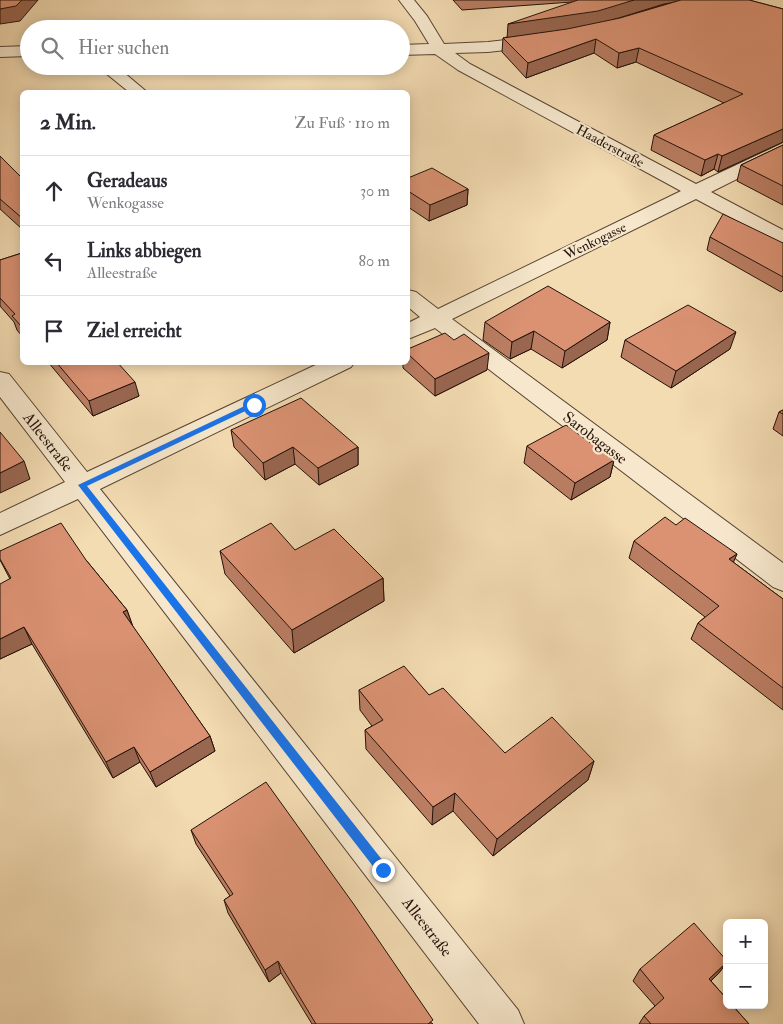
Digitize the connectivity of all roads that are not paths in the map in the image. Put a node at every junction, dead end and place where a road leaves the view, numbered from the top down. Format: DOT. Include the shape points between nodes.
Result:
graph roads {
  1 [pos="406,0"];
  2 [pos="552,39"];
  3 [pos="410,50"];
  4 [pos="440,50"];
  5 [pos="20,51"];
  6 [pos="0,52"];
  7 [pos="117,75"];
  8 [pos="136,90"];
  9 [pos="783,150"];
  10 [pos="696,192"];
  11 [pos="783,238"];
  12 [pos="410,299"];
  13 [pos="436,319"];
  14 [pos="410,331"];
  15 [pos="337,365"];
  16 [pos="0,380"];
  17 [pos="82,485"];
  18 [pos="0,525"];
  19 [pos="783,579"];
  20 [pos="504,1024"];
  1 -- 4 [label="street" via="422,19"];
  2 -- 4 [label="street"];
  3 -- 4 [label="street"];
  4 -- 10 [label="street, Haaderstraße" via="464,67"];
  5 -- 6 [label="street"];
  7 -- 8 [label="street"];
  9 -- 10 [label="street, Wenkogasse"];
  10 -- 11 [label="street, Haaderstraße"];
  10 -- 13 [label="street, Wenkogasse"];
  12 -- 13 [label="street, Sarobagasse"];
  13 -- 14 [label="street, Wenkogasse"];
  13 -- 19 [label="street, Sarobagasse"];
  15 -- 17 [label="street"];
  16 -- 17 [label="street, Alleestraße"];
  17 -- 18 [label="street"];
  17 -- 20 [label="street, Alleestraße"];
}
